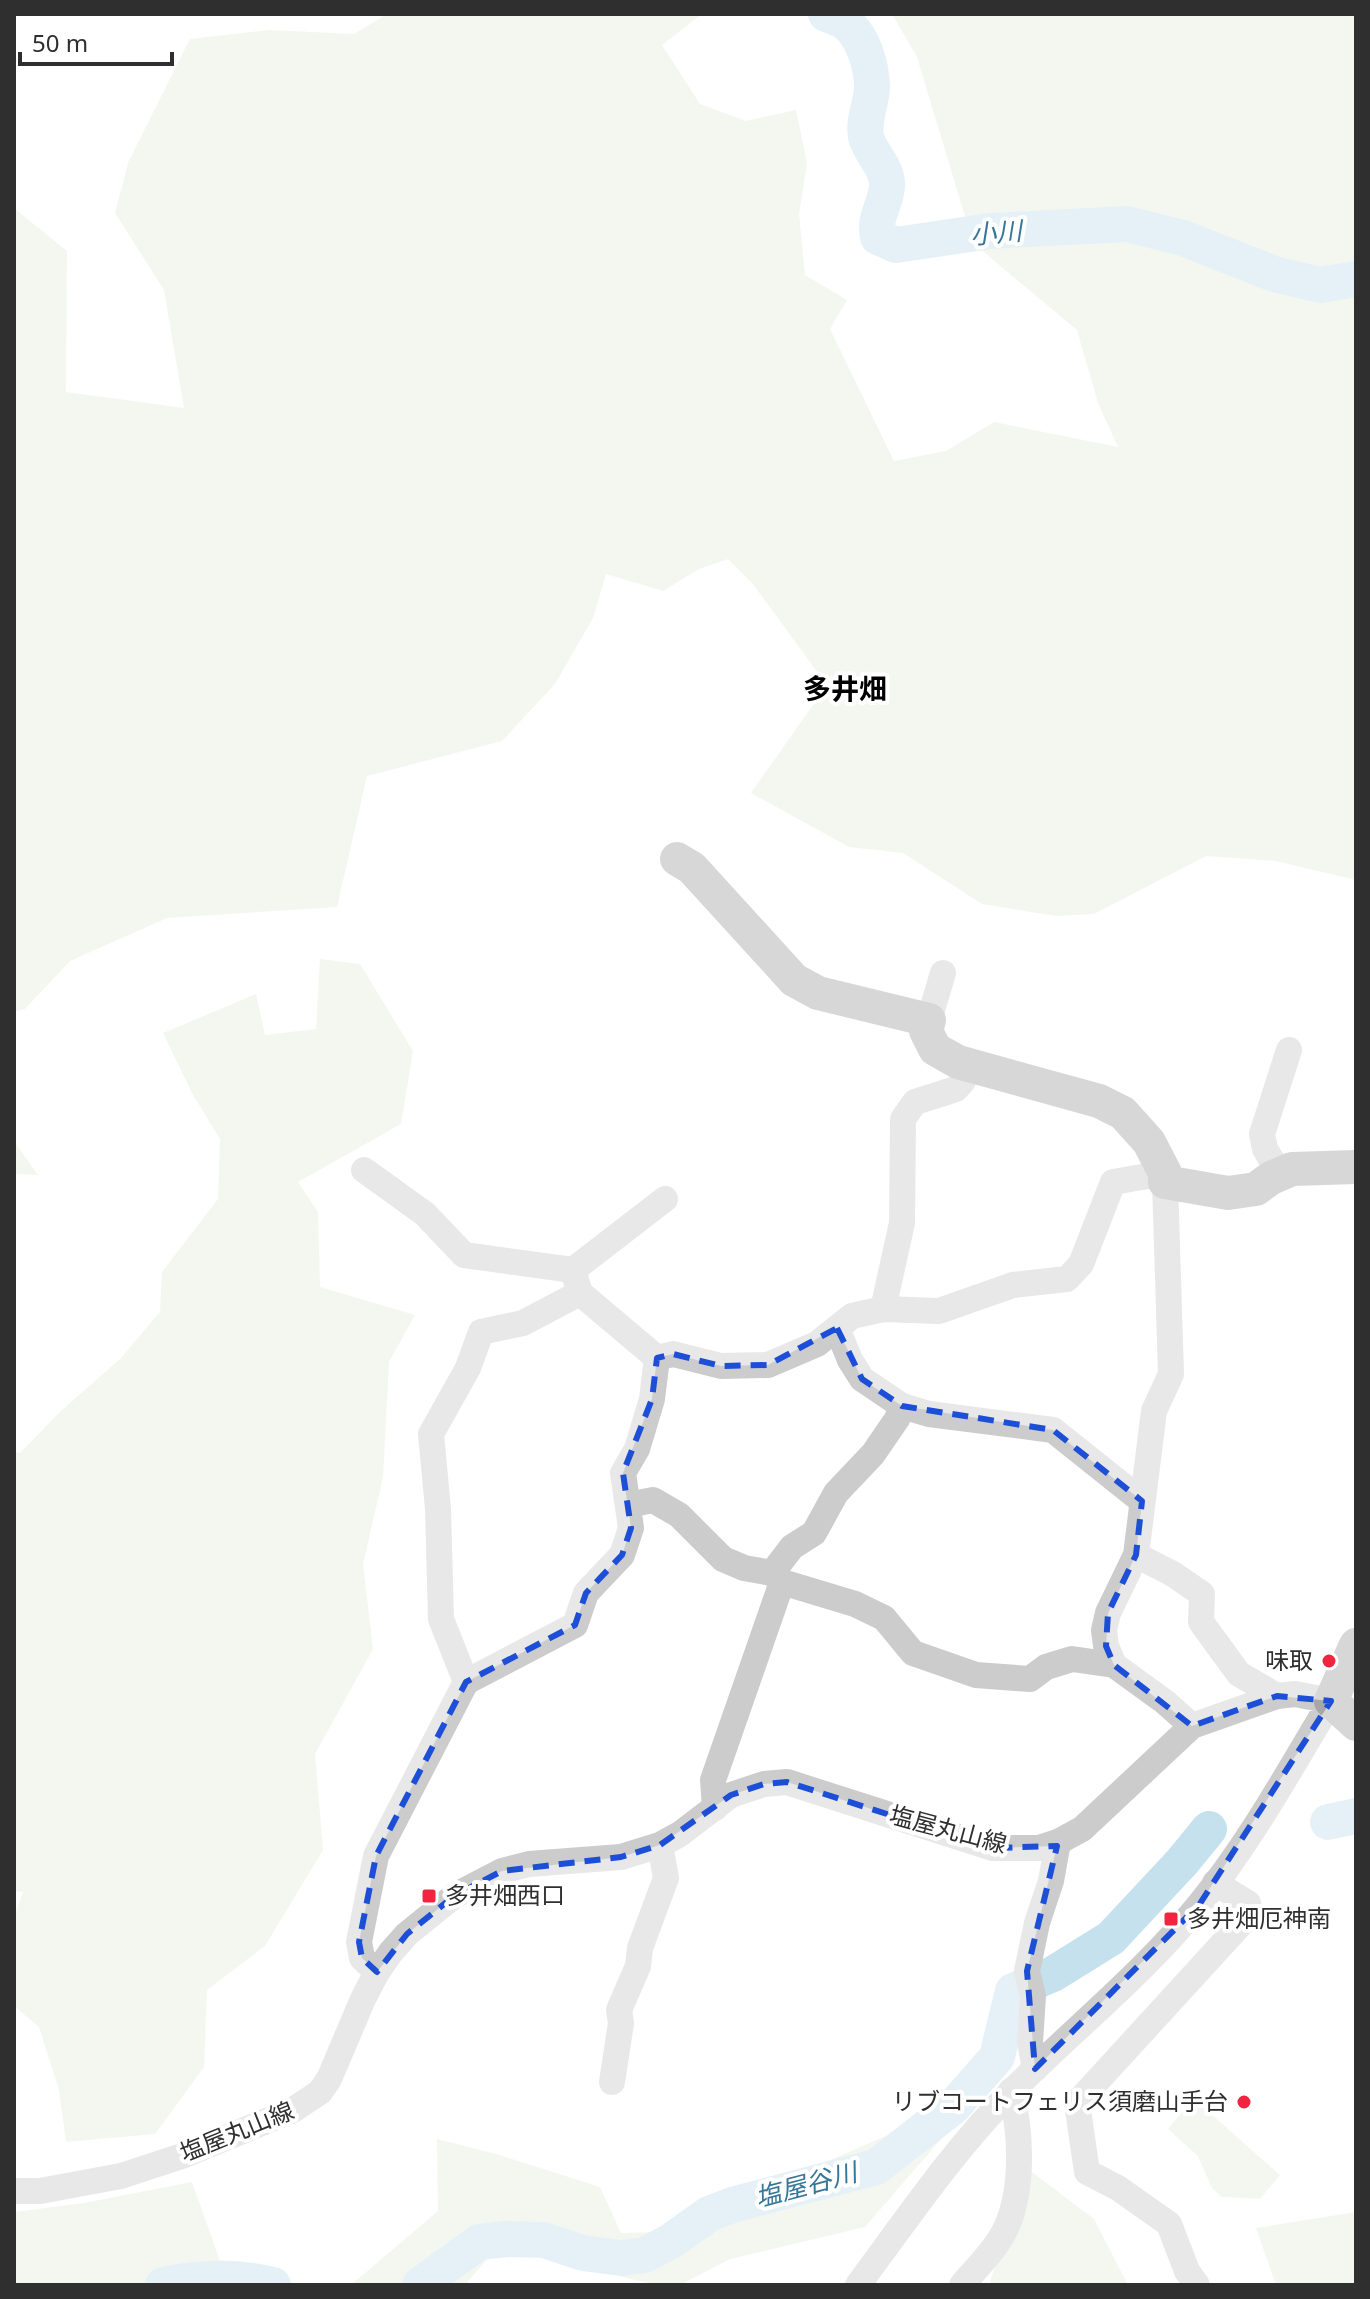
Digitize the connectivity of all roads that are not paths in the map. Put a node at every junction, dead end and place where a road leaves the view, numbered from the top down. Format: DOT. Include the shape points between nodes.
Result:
graph roads {
  1 [pos="677,859"];
  2 [pos="943,973"];
  3 [pos="929,1020"];
  4 [pos="1289,1050"];
  5 [pos="968,1064"];
  6 [pos="1356,1167"];
  7 [pos="364,1170"];
  8 [pos="1280,1174"];
  9 [pos="1165,1177"];
  10 [pos="665,1199"];
  11 [pos="576,1281"];
  12 [pos="883,1309"];
  13 [pos="837,1328"];
  14 [pos="657,1358"];
  15 [pos="902,1406"];
  16 [pos="1142,1501"];
  17 [pos="628,1505"];
  18 [pos="1136,1555"];
  19 [pos="777,1578"];
  20 [pos="1356,1645"];
  21 [pos="1114,1665"];
  22 [pos="466,1682"];
  23 [pos="1277,1696"];
  24 [pos="1344,1712"];
  25 [pos="1192,1726"];
  26 [pos="715,1808"];
  27 [pos="1058,1842"];
  28 [pos="660,1845"];
  29 [pos="1215,1883"];
  30 [pos="377,1972"];
  31 [pos="1035,2069"];
  32 [pos="612,2082"];
  33 [pos="1011,2091"];
  34 [pos="14,2191"];
  35 [pos="858,2285"];
  36 [pos="962,2285"];
  37 [pos="1197,2285"];
  1 -- 3 [label="main road" via="692,868 794,980 818,993"];
  2 -- 3 [label="street"];
  3 -- 5 [label="main road" via="926,1031 935,1049"];
  4 -- 8 [label="street" via="1262,1134"];
  5 -- 9 [label="main road" via="1099,1101 1123,1113 1149,1142"];
  5 -- 12 [label="street" via="956,1089 915,1102 903,1119 902,1223"];
  6 -- 8 [label="main road"];
  7 -- 11 [label="street" via="425,1214 464,1255"];
  8 -- 9 [label="main road" via="1256,1189 1228,1193"];
  9 -- 12 [label="street" via="1113,1182 1081,1264 1067,1279 1013,1285 939,1311"];
  9 -- 16 [label="street" via="1171,1374 1154,1411"];
  10 -- 11 [label="street"];
  11 -- 14 [label="street"];
  11 -- 22 [label="street" via="523,1323 481,1332 468,1368 431,1434 441,1619"];
  12 -- 13 [label="street" via="852,1316"];
  13 -- 14 [label="street" via="817,1344 768,1365 721,1366 673,1354"];
  13 -- 15 [label="street" via="862,1379"];
  14 -- 17 [label="street" via="652,1399 637,1449 623,1473"];
  15 -- 16 [label="street" via="1053,1430"];
  15 -- 19 [label="street" via="873,1454 836,1493 814,1533 792,1547"];
  16 -- 18 [label="street"];
  17 -- 19 [label="street" via="653,1500 679,1515 723,1559"];
  17 -- 22 [label="street" via="631,1528 622,1555 586,1593 575,1625"];
  18 -- 21 [label="street" via="1104,1630"];
  18 -- 23 [label="street" via="1202,1594 1201,1622 1239,1674"];
  19 -- 21 [label="street" via="884,1618 913,1653 976,1675 1030,1679 1072,1659"];
  19 -- 26 [label="street" via="713,1780"];
  20 -- 24 [label="main road"];
  21 -- 25 [label="street"];
  22 -- 30 [label="street" via="376,1856 359,1942 362,1958"];
  23 -- 24 [label="street, 塩屋丸山線" via="1295,1694"];
  23 -- 25 [label="street, 塩屋丸山線"];
  24 -- 29 [label="street"];
  25 -- 27 [label="street, 塩屋丸山線" via="1082,1829"];
  26 -- 27 [label="street, 塩屋丸山線" via="731,1795 787,1782 993,1848 1024,1850"];
  26 -- 28 [label="street, 塩屋丸山線"];
  27 -- 31 [label="street" via="1037,1923 1030,1983"];
  28 -- 30 [label="street, 塩屋丸山線" via="621,1857 502,1871 430,1915"];
  28 -- 32 [label="street" via="666,1878 619,2010"];
  29 -- 31 [label="street" via="1153,1957"];
  29 -- 37 [label="street" via="1248,1903 1250,1914 1077,2103 1087,2172 1169,2224"];
  30 -- 34 [label="street, 塩屋丸山線" via="329,2079 309,2101 121,2176"];
  31 -- 33 [label="street"];
  33 -- 35 [label="street"];
  33 -- 36 [label="street" via="1020,2173 1013,2203 999,2241"];
}
